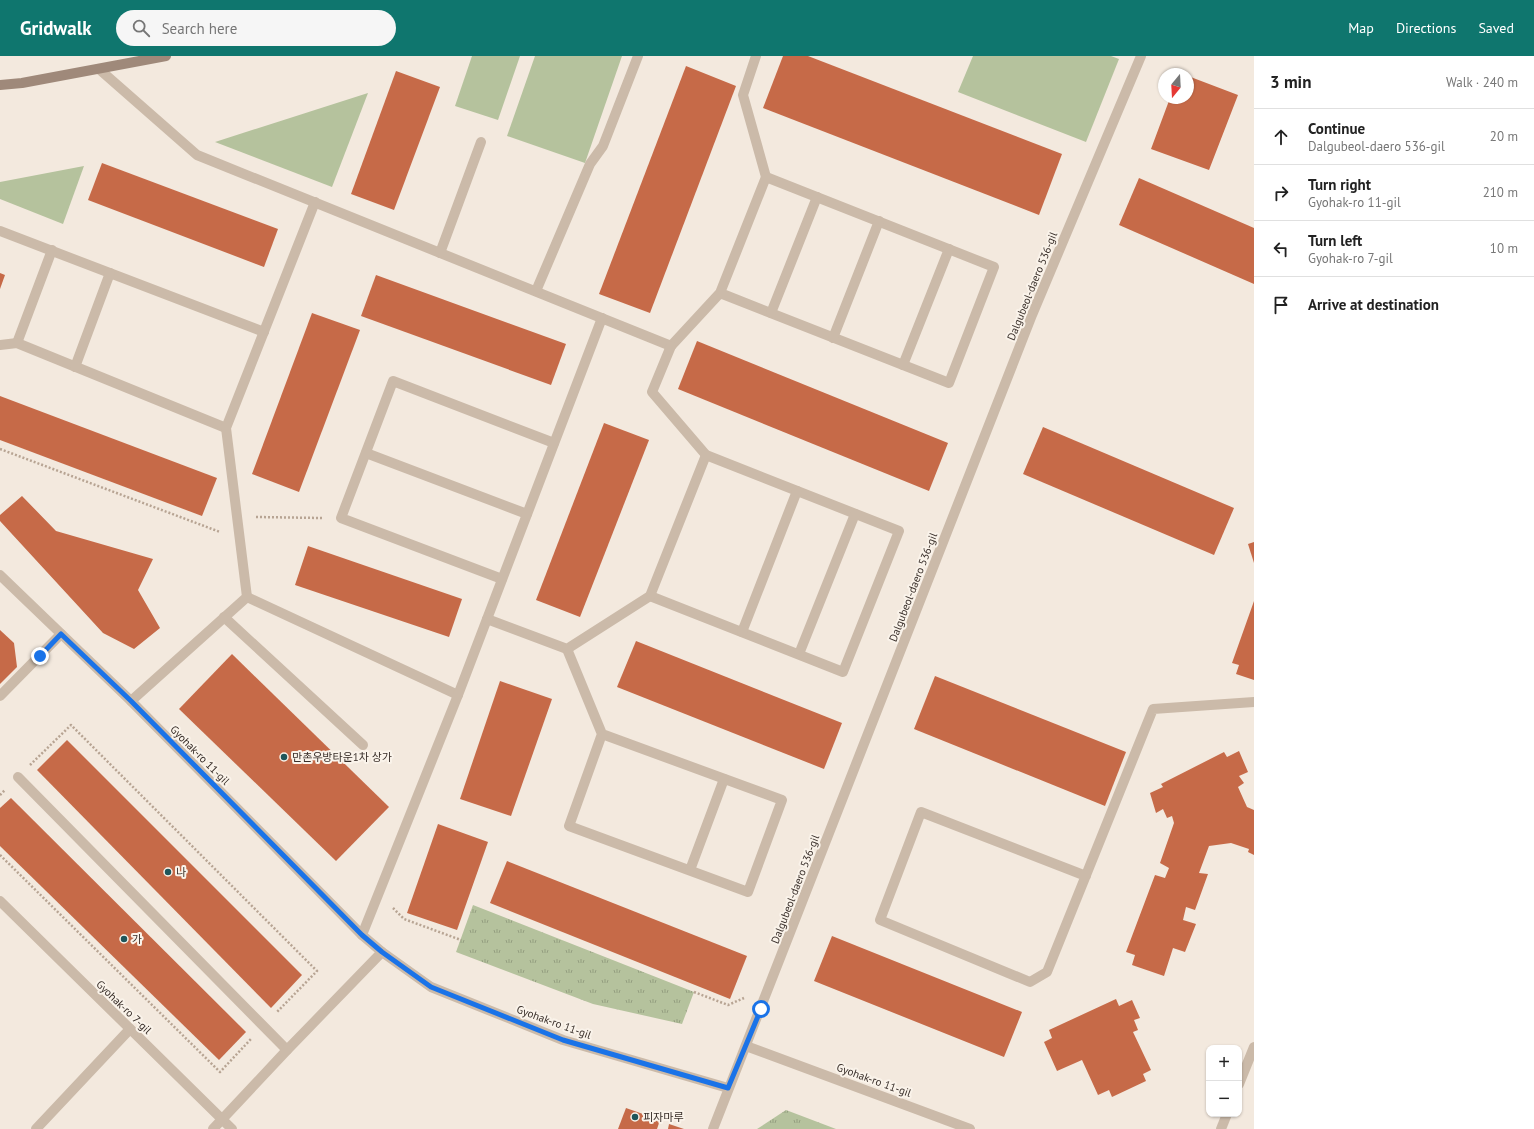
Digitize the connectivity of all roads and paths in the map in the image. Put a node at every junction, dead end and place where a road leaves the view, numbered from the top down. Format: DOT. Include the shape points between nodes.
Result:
graph roads {
  1 [pos="166,56"];
  2 [pos="638,56"];
  3 [pos="756,56"];
  4 [pos="1140,56"];
  5 [pos="100,69"];
  6 [pos="0,85"];
  7 [pos="481,142"];
  8 [pos="766,177"];
  9 [pos="817,197"];
  10 [pos="315,202"];
  11 [pos="879,221"];
  12 [pos="0,230"];
  13 [pos="949,249"];
  14 [pos="52,250"];
  15 [pos="440,253"];
  16 [pos="110,273"];
  17 [pos="536,291"];
  18 [pos="720,293"];
  19 [pos="771,313"];
  20 [pos="602,318"];
  21 [pos="264,332"];
  22 [pos="833,338"];
  23 [pos="17,343"];
  24 [pos="0,345"];
  25 [pos="671,346"];
  26 [pos="903,365"];
  27 [pos="75,367"];
  28 [pos="226,428"];
  29 [pos="554,443"];
  30 [pos="0,449"];
  31 [pos="366,453"];
  32 [pos="706,455"];
  33 [pos="797,491"];
  34 [pos="527,514"];
  35 [pos="855,514"];
  36 [pos="237,517"];
  37 [pos="341,518"];
  38 [pos="240,539"];
  39 [pos="0,575"];
  40 [pos="502,579"];
  41 [pos="650,596"];
  42 [pos="247,597"];
  43 [pos="224,617"];
  44 [pos="487,619"];
  45 [pos="742,632"];
  46 [pos="61,634"];
  47 [pos="567,649"];
  48 [pos="799,654"];
  49 [pos="458,695"];
  50 [pos="0,696"];
  51 [pos="131,701"];
  52 [pos="1254,702"];
  53 [pos="602,734"];
  54 [pos="363,745"];
  55 [pos="18,778"];
  56 [pos="724,779"];
  57 [pos="0,795"];
  58 [pos="0,855"];
  59 [pos="690,870"];
  60 [pos="1086,876"];
  61 [pos="0,901"];
  62 [pos="393,908"];
  63 [pos="362,935"];
  64 [pos="461,940"];
  65 [pos="382,952"];
  66 [pos="694,992"];
  67 [pos="746,997"];
  68 [pos="264,1026"];
  69 [pos="130,1029"];
  70 [pos="746,1046"];
  71 [pos="1254,1048"];
  72 [pos="287,1050"];
  73 [pos="1240,1081"];
  74 [pos="728,1088"];
  75 [pos="1226,1117"];
  76 [pos="222,1119"];
  77 [pos="964,1128"];
  78 [pos="36,1129"];
  79 [pos="213,1129"];
  80 [pos="232,1129"];
  81 [pos="713,1129"];
  82 [pos="1221,1129"];
  1 -- 5 [label="main road"];
  2 -- 17 [label="street" via="603,146 590,164"];
  3 -- 8 [label="street" via="744,95"];
  4 -- 70 [label="street, Dalgubeol-daero 536-gil" via="1030,322"];
  5 -- 6 [label="main road"];
  5 -- 10 [label="street" via="197,155"];
  7 -- 15 [label="street"];
  8 -- 9 [label="street"];
  8 -- 18 [label="street"];
  9 -- 11 [label="street"];
  9 -- 19 [label="street"];
  10 -- 15 [label="street"];
  10 -- 21 [label="street"];
  11 -- 13 [label="street"];
  11 -- 22 [label="street"];
  12 -- 14 [label="street"];
  13 -- 26 [label="street"];
  13 -- 26 [label="street" via="994,267 949,383"];
  14 -- 16 [label="street"];
  14 -- 23 [label="street"];
  15 -- 17 [label="street"];
  16 -- 21 [label="street"];
  16 -- 27 [label="street"];
  17 -- 20 [label="street"];
  18 -- 19 [label="street"];
  18 -- 25 [label="street"];
  19 -- 22 [label="street"];
  20 -- 25 [label="street"];
  20 -- 29 [label="street"];
  21 -- 28 [label="street"];
  22 -- 26 [label="street"];
  23 -- 24 [label="street"];
  23 -- 27 [label="street"];
  25 -- 32 [label="street" via="652,392"];
  27 -- 28 [label="street"];
  28 -- 36 [label="street"];
  29 -- 31 [label="street" via="393,381"];
  29 -- 34 [label="street"];
  30 -- 38 [label="path"];
  31 -- 34 [label="street"];
  31 -- 37 [label="street"];
  32 -- 33 [label="street"];
  32 -- 41 [label="street"];
  33 -- 35 [label="street"];
  33 -- 45 [label="street"];
  34 -- 40 [label="street"];
  35 -- 48 [label="street"];
  35 -- 48 [label="street" via="899,531 843,672"];
  36 -- 37 [label="path"];
  36 -- 38 [label="street"];
  37 -- 40 [label="street"];
  38 -- 42 [label="street"];
  39 -- 46 [label="street, Gyohak-ro 11-gil"];
  40 -- 44 [label="street"];
  41 -- 45 [label="street"];
  41 -- 47 [label="street"];
  42 -- 43 [label="street"];
  42 -- 49 [label="street"];
  43 -- 51 [label="street"];
  43 -- 54 [label="street"];
  44 -- 47 [label="street"];
  44 -- 49 [label="street"];
  45 -- 48 [label="street"];
  46 -- 50 [label="street"];
  46 -- 51 [label="street, Gyohak-ro 11-gil"];
  47 -- 53 [label="street"];
  49 -- 63 [label="street"];
  51 -- 63 [label="street, Gyohak-ro 11-gil"];
  52 -- 60 [label="street" via="1153,709"];
  53 -- 56 [label="street"];
  53 -- 59 [label="street" via="569,826"];
  55 -- 57 [label="path"];
  55 -- 68 [label="street"];
  55 -- 68 [label="path" via="71,725 305,960 316,972"];
  56 -- 59 [label="street"];
  56 -- 59 [label="street" via="782,800 748,892"];
  58 -- 68 [label="path" via="220,1072"];
  60 -- 60 [label="street" via="1047,972 1030,982 880,920 921,812"];
  61 -- 69 [label="street, Gyohak-ro 7-gil"];
  62 -- 64 [label="path" via="404,919"];
  63 -- 65 [label="street, Gyohak-ro 11-gil"];
  65 -- 72 [label="street"];
  65 -- 74 [label="street, Gyohak-ro 11-gil" via="431,987 563,1040"];
  66 -- 67 [label="path" via="728,1005"];
  68 -- 72 [label="street"];
  69 -- 76 [label="street, Gyohak-ro 7-gil"];
  69 -- 78 [label="street"];
  70 -- 74 [label="street, Dalgubeol-daero 536-gil"];
  70 -- 77 [label="street, Gyohak-ro 11-gil"];
  71 -- 73 [label="street"];
  72 -- 76 [label="street"];
  74 -- 81 [label="street, Dalgubeol-daero 536-gil"];
  75 -- 82 [label="street"];
  76 -- 79 [label="street"];
  76 -- 80 [label="street, Gyohak-ro 7-gil"];
}
